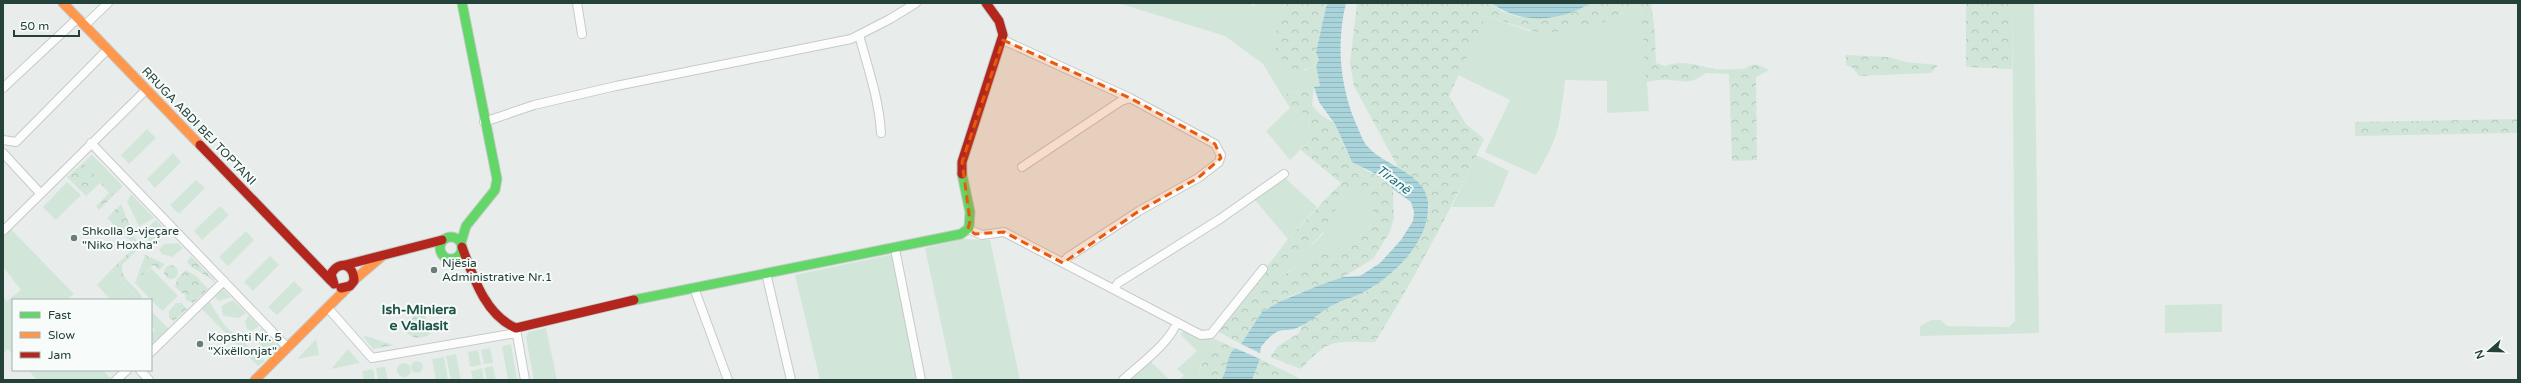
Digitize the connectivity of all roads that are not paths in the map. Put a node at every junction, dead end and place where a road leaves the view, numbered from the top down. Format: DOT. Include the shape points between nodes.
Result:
graph roads {
  1 [pos="63,3"];
  2 [pos="108,3"];
  3 [pos="462,3"];
  4 [pos="576,3"];
  5 [pos="916,3"];
  6 [pos="986,3"];
  7 [pos="78,18"];
  8 [pos="85,25"];
  9 [pos="582,34"];
  10 [pos="859,35"];
  11 [pos="1003,40"];
  12 [pos="108,49"];
  13 [pos="3,88"];
  14 [pos="147,88"];
  15 [pos="1130,98"];
  16 [pos="484,122"];
  17 [pos="881,133"];
  18 [pos="3,140"];
  19 [pos="91,143"];
  20 [pos="3,153"];
  21 [pos="1022,167"];
  22 [pos="1284,174"];
  23 [pos="40,193"];
  24 [pos="474,215"];
  25 [pos="968,229"];
  26 [pos="3,231"];
  27 [pos="445,239"];
  28 [pos="462,245"];
  29 [pos="411,249"];
  30 [pos="895,249"];
  31 [pos="386,255"];
  32 [pos="445,258"];
  33 [pos="1063,263"];
  34 [pos="342,265"];
  35 [pos="316,266"];
  36 [pos="1263,269"];
  37 [pos="766,273"];
  38 [pos="224,281"];
  39 [pos="351,283"];
  40 [pos="333,284"];
  41 [pos="479,285"];
  42 [pos="694,288"];
  43 [pos="1114,289"];
  44 [pos="330,305"];
  45 [pos="1177,322"];
  46 [pos="516,330"];
  47 [pos="288,348"];
  48 [pos="152,351"];
  49 [pos="126,371"];
  50 [pos="141,371"];
  51 [pos="116,380"];
  52 [pos="149,380"];
  53 [pos="255,380"];
  54 [pos="525,380"];
  55 [pos="728,380"];
  56 [pos="791,380"];
  57 [pos="921,380"];
  58 [pos="1123,380"];
  1 -- 7 [label="street, RRUGA ABDI BEJ TOPTANI"];
  2 -- 8 [label="street"];
  3 -- 16 [label="street"];
  4 -- 9 [label="street"];
  5 -- 10 [label="street"];
  6 -- 11 [label="street" via="999,21 1003,30"];
  7 -- 8 [label="street, RRUGA ABDI BEJ TOPTANI"];
  7 -- 13 [label="street"];
  8 -- 12 [label="street, RRUGA ABDI BEJ TOPTANI"];
  10 -- 16 [label="street" via="833,43 534,105"];
  10 -- 17 [label="street" via="880,111"];
  11 -- 15 [label="street"];
  11 -- 25 [label="street" via="962,162 970,222"];
  12 -- 14 [label="street, RRUGA ABDI BEJ TOPTANI"];
  12 -- 18 [label="street" via="16,142"];
  14 -- 19 [label="street"];
  14 -- 35 [label="street, RRUGA ABDI BEJ TOPTANI"];
  15 -- 21 [label="street" via="1121,101"];
  15 -- 33 [label="street" via="1215,144 1221,158 1198,178 1139,211 1068,257"];
  16 -- 24 [label="street" via="497,184"];
  19 -- 23 [label="street"];
  19 -- 38 [label="street"];
  20 -- 23 [label="street"];
  22 -- 43 [label="street" via="1220,219 1118,283"];
  23 -- 26 [label="street"];
  24 -- 27 [label="street"];
  24 -- 28 [label="street" via="466,226"];
  25 -- 30 [label="street" via="956,235"];
  25 -- 33 [label="street" via="982,235 1004,232"];
  27 -- 28 [label="street" via="456,238"];
  27 -- 29 [label="street"];
  27 -- 32 [label="street" via="439,248"];
  28 -- 32 [label="street" via="458,257"];
  28 -- 41 [label="street"];
  29 -- 31 [label="street"];
  29 -- 32 [label="street"];
  30 -- 37 [label="street"];
  30 -- 57 [label="street"];
  31 -- 34 [label="street"];
  31 -- 39 [label="street"];
  32 -- 41 [label="street" via="468,272"];
  33 -- 43 [label="street"];
  34 -- 35 [label="street"];
  34 -- 39 [label="street" via="352,269"];
  34 -- 40 [label="street" via="332,271"];
  35 -- 40 [label="street, RRUGA ABDI BEJ TOPTANI"];
  36 -- 45 [label="street" via="1211,334 1201,335"];
  37 -- 42 [label="street"];
  37 -- 56 [label="street"];
  38 -- 47 [label="street"];
  38 -- 48 [label="street"];
  39 -- 40 [label="street" via="342,288"];
  39 -- 44 [label="street"];
  40 -- 44 [label="street"];
  41 -- 46 [label="street" via="498,318"];
  42 -- 46 [label="street"];
  42 -- 55 [label="street"];
  43 -- 45 [label="street"];
  44 -- 46 [label="street" via="372,358"];
  44 -- 47 [label="street"];
  45 -- 58 [label="street" via="1167,338"];
  46 -- 54 [label="street"];
  47 -- 53 [label="street"];
  49 -- 51 [label="street"];
  50 -- 52 [label="street"];
}
